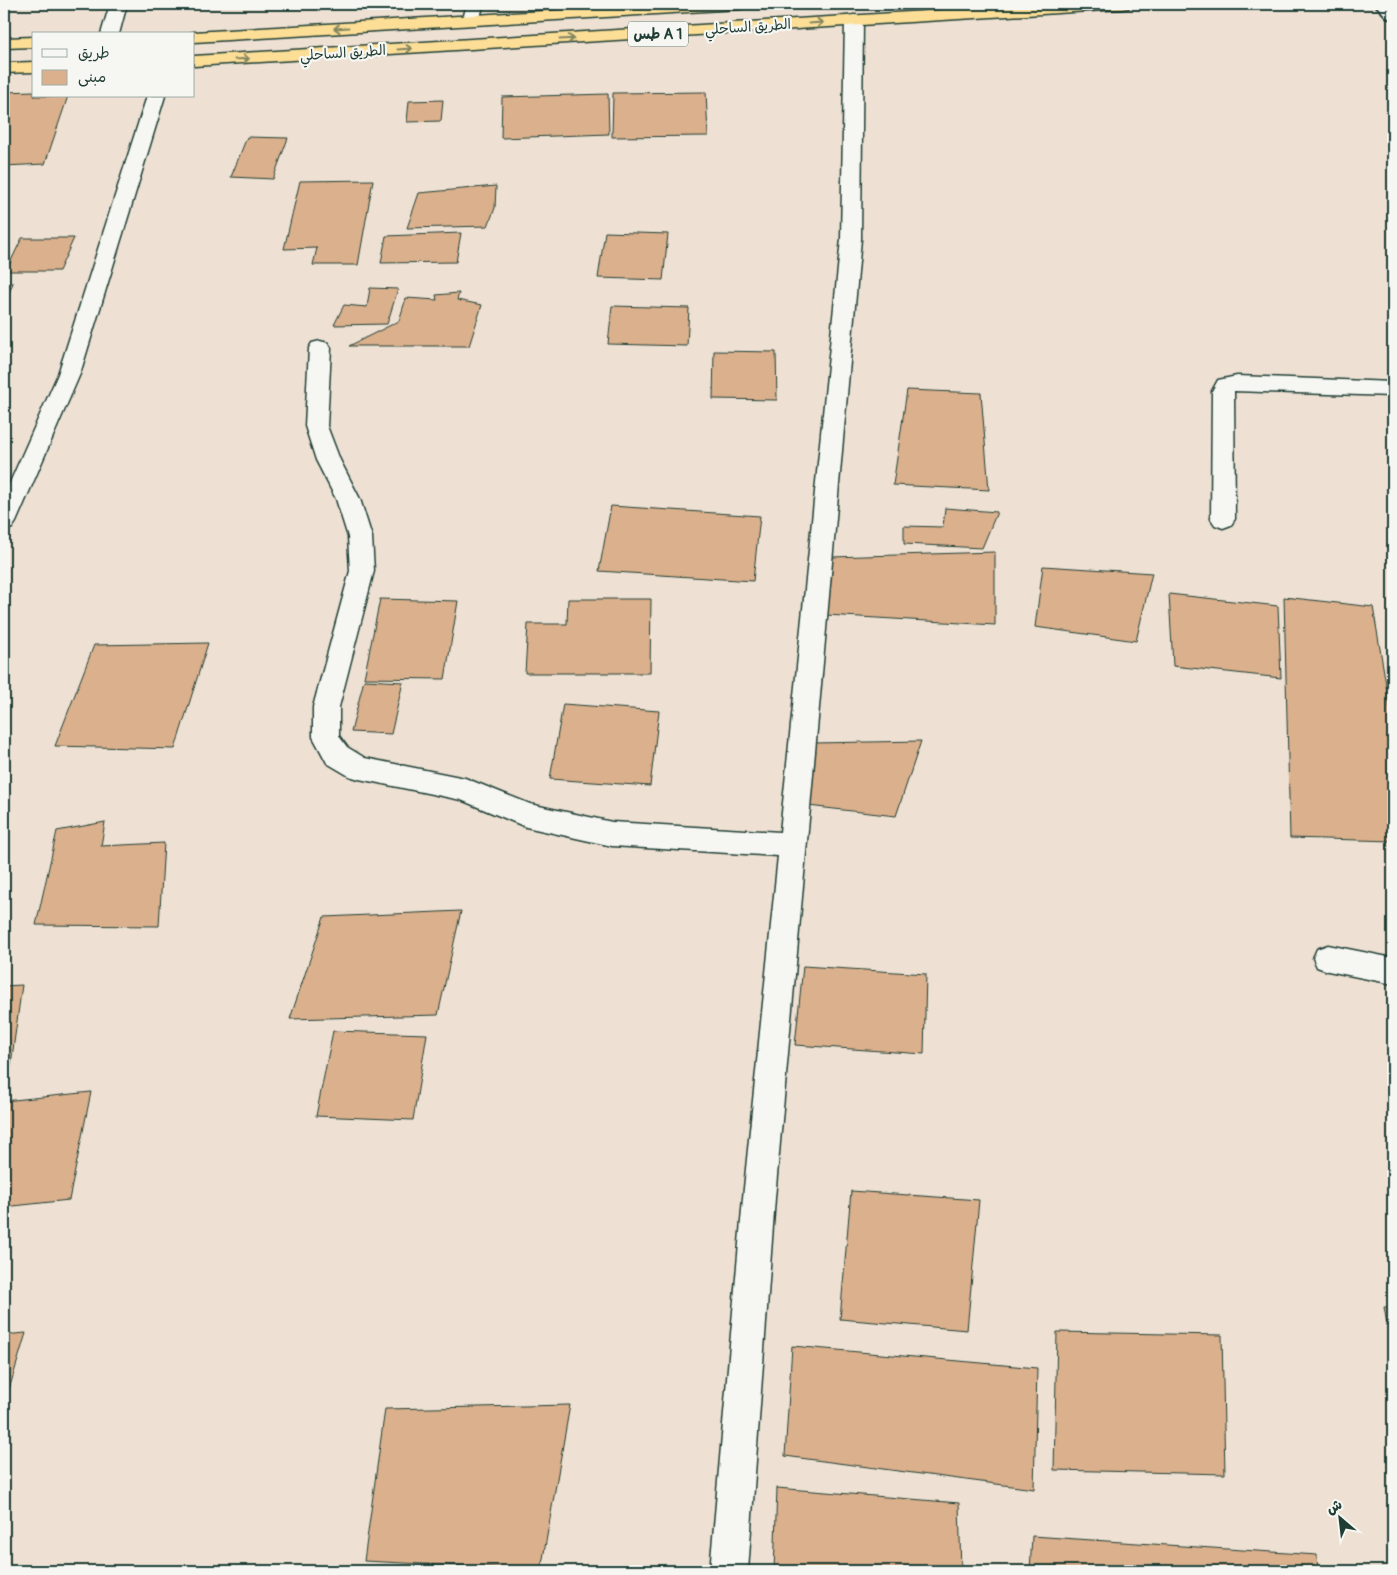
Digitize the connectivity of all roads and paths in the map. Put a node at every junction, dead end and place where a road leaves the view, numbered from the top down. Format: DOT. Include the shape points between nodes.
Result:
graph roads {
  1 [pos="118,4"];
  2 [pos="739,4"];
  3 [pos="1122,4"];
  4 [pos="1382,4"];
  5 [pos="473,12"];
  6 [pos="1393,15"];
  7 [pos="854,20"];
  8 [pos="111,32"];
  9 [pos="195,37"];
  10 [pos="32,42"];
  11 [pos="4,43"];
  12 [pos="195,61"];
  13 [pos="32,67"];
  14 [pos="4,68"];
  15 [pos="155,98"];
  16 [pos="320,348"];
  17 [pos="1393,389"];
  18 [pos="1223,519"];
  19 [pos="4,522"];
  20 [pos="793,845"];
  21 [pos="1328,958"];
  22 [pos="1393,971"];
  23 [pos="729,1571"];
  1 -- 8 [label="street"];
  2 -- 5 [label="highway, الطريق الساحلي / طس A 1"];
  3 -- 7 [label="highway, الطريق الساحلي / طس A 1"];
  4 -- 6 [label="lane"];
  5 -- 9 [label="highway, الطريق الساحلي / طس A 1, one-way"];
  12 -- 7 [label="highway, الطريق الساحلي / طس A 1, one-way"];
  7 -- 20 [label="street" via="851,239"];
  10 -- 11 [label="highway"];
  13 -- 14 [label="highway"];
  15 -- 19 [label="street" via="69,374"];
  16 -- 20 [label="street" via="316,426 328,460 348,499 360,537 362,571 326,707 326,737 338,755 359,768 465,789 526,815 612,834"];
  17 -- 18 [label="street" via="1226,385 1223,391"];
  20 -- 23 [label="street" via="759,1198"];
  21 -- 22 [label="street"];
}
